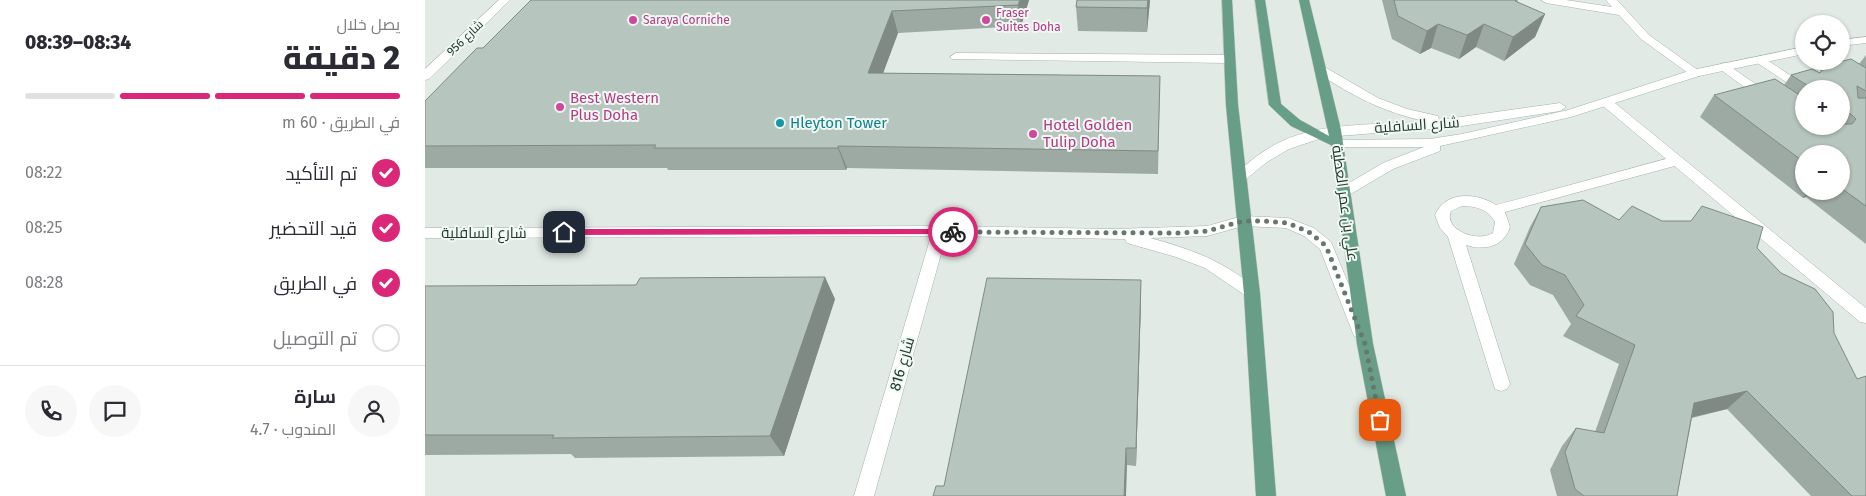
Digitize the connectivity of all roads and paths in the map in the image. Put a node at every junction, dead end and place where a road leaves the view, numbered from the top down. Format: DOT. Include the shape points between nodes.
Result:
graph roads {
  1 [pos="505,0"];
  2 [pos="1227,0"];
  3 [pos="1260,0"];
  4 [pos="1304,0"];
  5 [pos="1546,0"];
  6 [pos="1611,0"];
  7 [pos="1621,12"];
  8 [pos="1866,40"];
  9 [pos="1850,42"];
  10 [pos="1795,53"];
  11 [pos="956,56"];
  12 [pos="1230,59"];
  13 [pos="1760,60"];
  14 [pos="1725,67"];
  15 [pos="1321,69"];
  16 [pos="1828,70"];
  17 [pos="1697,73"];
  18 [pos="425,76"];
  19 [pos="1795,83"];
  20 [pos="1866,94"];
  21 [pos="1606,102"];
  22 [pos="1777,106"];
  23 [pos="1455,123"];
  24 [pos="1313,133"];
  25 [pos="1336,136"];
  26 [pos="1462,138"];
  27 [pos="1677,161"];
  28 [pos="1240,177"];
  29 [pos="1344,192"];
  30 [pos="1495,210"];
  31 [pos="1243,221"];
  32 [pos="940,231"];
  33 [pos="425,233"];
  34 [pos="1113,234"];
  35 [pos="1455,235"];
  36 [pos="1251,294"];
  37 [pos="1866,318"];
  38 [pos="1365,344"];
  39 [pos="1501,384"];
  40 [pos="864,496"];
  41 [pos="1266,496"];
  42 [pos="1396,496"];
  1 -- 18 [label="street, شارع 956"];
  2 -- 12 [label="main road"];
  3 -- 24 [label="main road" via="1275,105"];
  4 -- 15 [label="main road, علي بن عمر العطية"];
  5 -- 7 [label="street"];
  6 -- 7 [label="street"];
  7 -- 17 [label="street" via="1645,37"];
  8 -- 9 [label="street"];
  10 -- 13 [label="street, شارع السافلية"];
  11 -- 12 [label="street"];
  12 -- 28 [label="main road"];
  13 -- 14 [label="street, شارع السافلية"];
  13 -- 19 [label="street"];
  14 -- 17 [label="street, شارع السافلية"];
  14 -- 22 [label="street"];
  15 -- 23 [label="street" via="1374,103 1412,116"];
  15 -- 25 [label="main road, علي بن عمر العطية"];
  16 -- 20 [label="street"];
  17 -- 21 [label="street, شارع السافلية"];
  21 -- 23 [label="street, شارع السافلية"];
  21 -- 26 [label="street, شارع السافلية" via="1558,117"];
  21 -- 27 [label="street"];
  23 -- 25 [label="street, شارع السافلية"];
  24 -- 25 [label="street, شارع السافلية"];
  24 -- 28 [label="street, شارع السافلية" via="1273,151"];
  25 -- 26 [label="street, شارع السافلية" via="1430,144"];
  25 -- 29 [label="main road, علي بن عمر العطية"];
  26 -- 29 [label="street" via="1388,166"];
  27 -- 30 [label="street"];
  27 -- 37 [label="street"];
  28 -- 31 [label="main road"];
  29 -- 38 [label="main road, علي بن عمر العطية"];
  30 -- 35 [label="street" via="1504,228 1501,236 1493,241 1481,243"];
  30 -- 35 [label="street" via="1471,200 1449,204 1443,210 1442,218"];
  31 -- 34 [label="street, شارع السافلية" via="1207,231"];
  31 -- 36 [label="main road"];
  31 -- 38 [label="street, شارع السافلية" via="1288,223 1309,232 1326,246"];
  32 -- 33 [label="street, شارع السافلية"];
  32 -- 34 [label="street, شارع السافلية"];
  32 -- 40 [label="street, شارع 816"];
  34 -- 36 [label="street, شارع السافلية" via="1183,252 1207,262 1235,278"];
  35 -- 39 [label="street"];
  36 -- 41 [label="main road"];
  38 -- 42 [label="main road, علي بن عمر العطية"];
}
